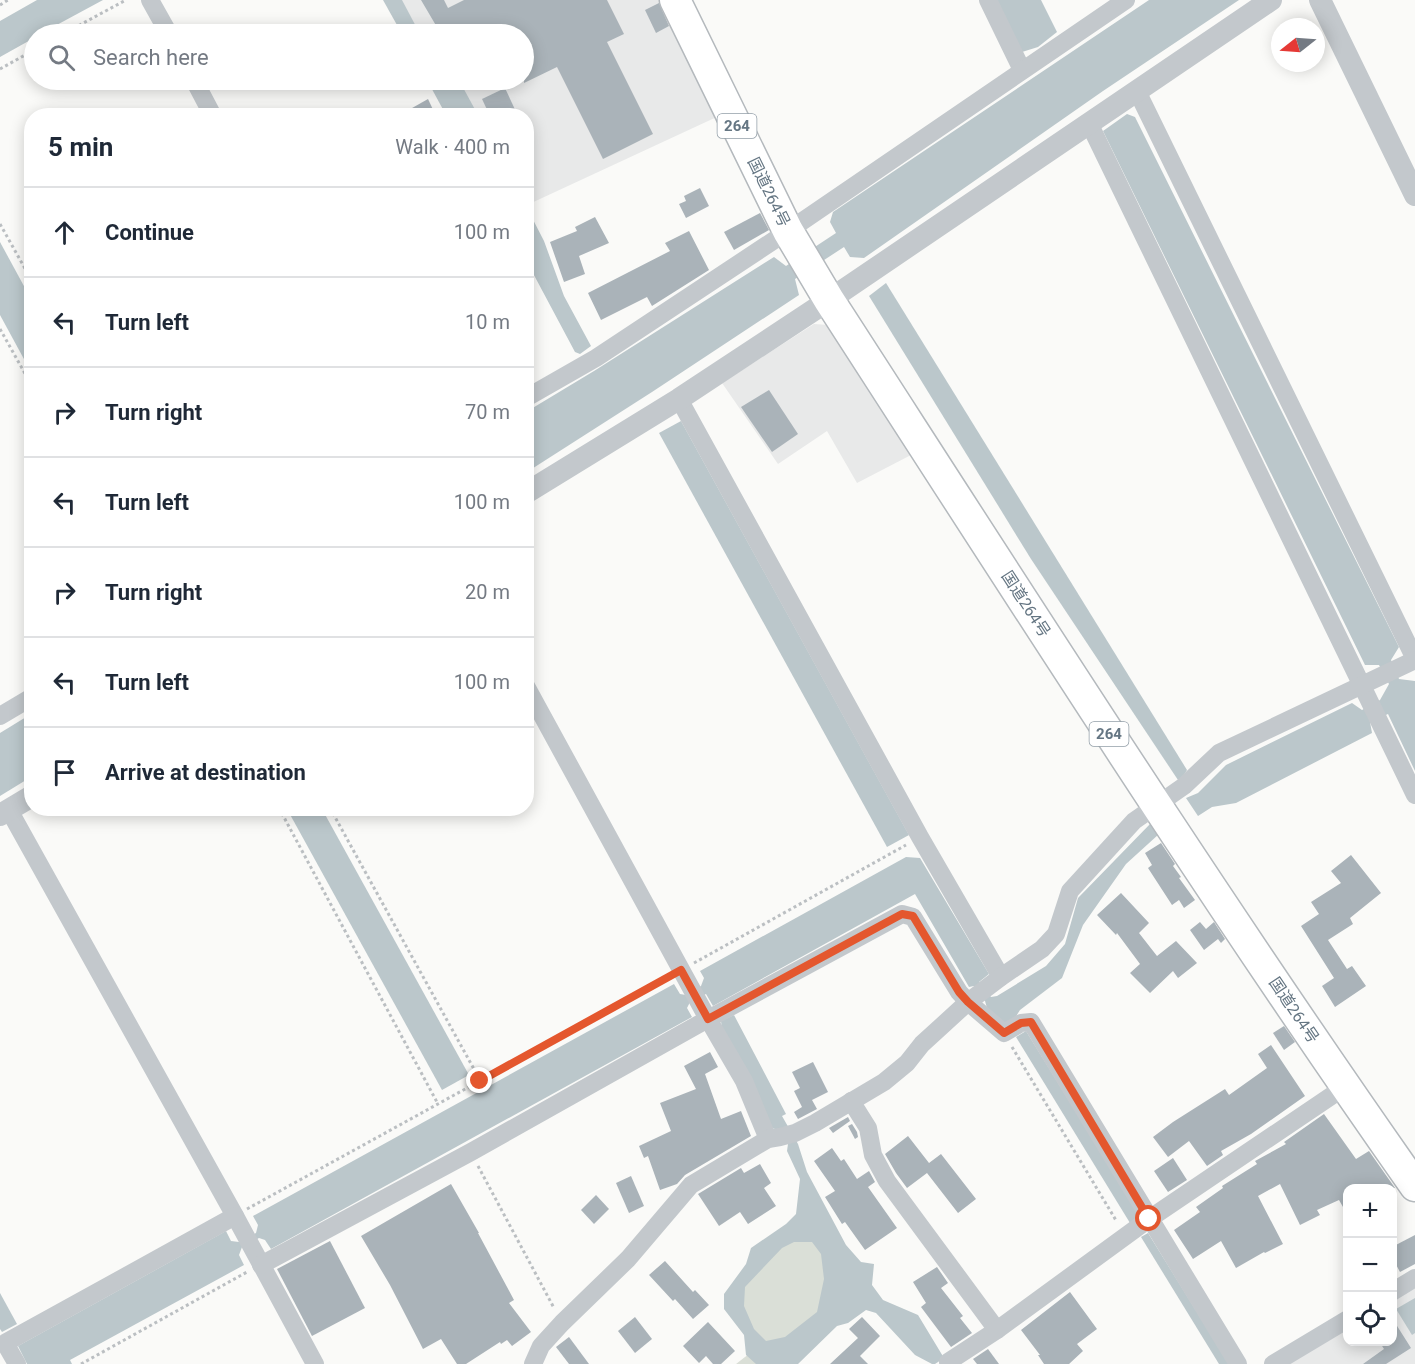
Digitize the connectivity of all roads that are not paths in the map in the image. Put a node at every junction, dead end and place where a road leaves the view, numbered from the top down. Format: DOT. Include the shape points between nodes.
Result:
graph roads {
  1 [pos="150,0"];
  2 [pos="675,0"];
  3 [pos="988,0"];
  4 [pos="1126,0"];
  5 [pos="1271,0"];
  6 [pos="1320,0"];
  7 [pos="163,24"];
  8 [pos="1022,70"];
  9 [pos="199,90"];
  10 [pos="1137,91"];
  11 [pos="209,108"];
  12 [pos="1089,123"];
  13 [pos="1415,195"];
  14 [pos="808,264"];
  15 [pos="534,393"];
  16 [pos="679,399"];
  17 [pos="534,488"];
  18 [pos="1415,660"];
  19 [pos="1363,685"];
  20 [pos="534,701"];
  21 [pos="24,702"];
  22 [pos="0,716"];
  23 [pos="1415,795"];
  24 [pos="24,801"];
  25 [pos="1156,806"];
  26 [pos="5,813"];
  27 [pos="983,990"];
  28 [pos="708,1019"];
  29 [pos="1346,1086"];
  30 [pos="852,1101"];
  31 [pos="781,1136"];
  32 [pos="1410,1168"];
  33 [pos="235,1216"];
  34 [pos="1149,1219"];
  35 [pos="261,1264"];
  36 [pos="1415,1278"];
  37 [pos="1397,1289"];
  38 [pos="1343,1321"];
  39 [pos="997,1330"];
  40 [pos="17,1364"];
  41 [pos="315,1364"];
  42 [pos="533,1364"];
  43 [pos="949,1364"];
  44 [pos="1238,1364"];
  45 [pos="1273,1364"];
  1 -- 7 [label="street"];
  2 -- 14 [label="highway, 国道264号 / 264"];
  3 -- 8 [label="street"];
  4 -- 8 [label="street"];
  5 -- 10 [label="street"];
  6 -- 13 [label="street"];
  8 -- 14 [label="street"];
  9 -- 11 [label="street"];
  10 -- 12 [label="street"];
  10 -- 18 [label="street"];
  12 -- 14 [label="street"];
  12 -- 19 [label="street"];
  14 -- 15 [label="street" via="596,358"];
  14 -- 16 [label="street"];
  14 -- 25 [label="highway, 国道264号 / 264"];
  16 -- 17 [label="street"];
  16 -- 27 [label="street" via="920,837"];
  18 -- 19 [label="street"];
  19 -- 23 [label="street"];
  19 -- 25 [label="street" via="1219,753"];
  20 -- 28 [label="street"];
  21 -- 22 [label="street"];
  24 -- 26 [label="street"];
  25 -- 27 [label="street" via="1134,821 1070,891 1056,934 1042,949"];
  25 -- 29 [label="highway, 国道264号 / 264"];
  26 -- 33 [label="street"];
  27 -- 28 [label="street" via="959,992 913,916 902,914"];
  27 -- 30 [label="street" via="884,1082"];
  27 -- 34 [label="street" via="1004,1033 1031,1022"];
  28 -- 31 [label="street"];
  28 -- 35 [label="street"];
  29 -- 32 [label="highway, 国道264号 / 264"];
  29 -- 34 [label="street"];
  30 -- 31 [label="street"];
  30 -- 39 [label="street" via="868,1128 873,1155 887,1181"];
  31 -- 42 [label="street" via="691,1185 627,1259 562,1323 542,1346"];
  33 -- 35 [label="street"];
  33 -- 40 [label="street" via="5,1342"];
  34 -- 39 [label="street"];
  34 -- 44 [label="street"];
  35 -- 41 [label="street"];
  36 -- 37 [label="street"];
  38 -- 45 [label="street"];
  39 -- 43 [label="street"];
}
